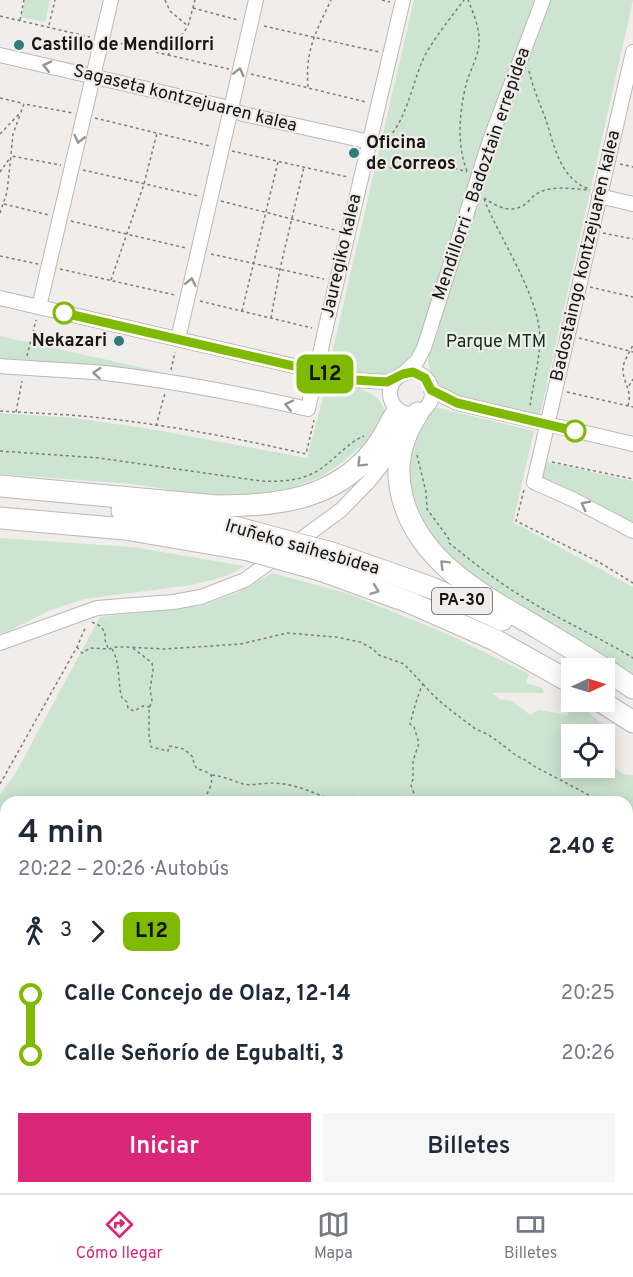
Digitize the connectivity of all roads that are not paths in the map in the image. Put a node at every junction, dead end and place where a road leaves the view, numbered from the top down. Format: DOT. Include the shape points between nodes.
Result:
graph roads {
  1 [pos="111,0"];
  2 [pos="256,0"];
  3 [pos="403,0"];
  4 [pos="543,0"];
  5 [pos="633,52"];
  6 [pos="0,56"];
  7 [pos="93,77"];
  8 [pos="231,111"];
  9 [pos="374,143"];
  10 [pos="599,196"];
  11 [pos="633,204"];
  12 [pos="0,298"];
  13 [pos="39,307"];
  14 [pos="178,339"];
  15 [pos="424,348"];
  16 [pos="0,366"];
  17 [pos="317,372"];
  18 [pos="399,376"];
  19 [pos="422,376"];
  20 [pos="354,380"];
  21 [pos="431,390"];
  22 [pos="457,403"];
  23 [pos="405,409"];
  24 [pos="547,424"];
  25 [pos="633,444"];
  26 [pos="0,486"];
  27 [pos="0,499"];
  28 [pos="176,502"];
  29 [pos="0,518"];
  30 [pos="238,528"];
  31 [pos="633,531"];
  32 [pos="0,532"];
  33 [pos="254,542"];
  34 [pos="220,545"];
  35 [pos="326,561"];
  36 [pos="45,627"];
  37 [pos="0,643"];
  38 [pos="0,652"];
  39 [pos="566,658"];
  40 [pos="561,677"];
  41 [pos="633,688"];
  42 [pos="615,691"];
  43 [pos="633,703"];
  44 [pos="615,710"];
  45 [pos="633,722"];
  1 -- 7 [label="street"];
  2 -- 8 [label="street"];
  3 -- 9 [label="street, Jauregiko kalea"];
  4 -- 15 [label="street, Mendillorri - Badoztain errepidea" via="490,140"];
  5 -- 10 [label="street, Badostaingo kontzejuaren kalea"];
  7 -- 6 [label="street, Sagaseta kontzejuaren kalea, one-way"];
  7 -- 8 [label="street, Sagaseta kontzejuaren kalea"];
  7 -- 13 [label="street, one-way"];
  8 -- 9 [label="street, Sagaseta kontzejuaren kalea"];
  14 -- 8 [label="street, one-way"];
  9 -- 17 [label="street, Jauregiko kalea" via="360,180"];
  10 -- 11 [label="street"];
  10 -- 24 [label="street, Badostaingo kontzejuaren kalea"];
  12 -- 13 [label="street"];
  13 -- 14 [label="street"];
  14 -- 17 [label="street"];
  15 -- 18 [label="street, Mendillorri - Badoztain errepidea" via="417,361"];
  15 -- 19 [label="street, Mendillorri - Badoztain errepidea"];
  17 -- 16 [label="street, Jauregiko kalea, one-way" via="308,410 158,380"];
  17 -- 20 [label="street"];
  18 -- 19 [label="street" via="413,372"];
  18 -- 20 [label="street" via="379,382"];
  18 -- 23 [label="street" via="391,387"];
  19 -- 21 [label="street"];
  20 -- 23 [label="street"];
  21 -- 22 [label="street"];
  21 -- 23 [label="street" via="431,398"];
  22 -- 23 [label="street"];
  22 -- 24 [label="street"];
  23 -- 28 [label="highway, one-way" via="359,466 325,490 288,502 247,506"];
  23 -- 36 [label="street" via="383,462 369,481 341,510 245,580 201,597 97,608"];
  41 -- 23 [label="highway, one-way" via="498,605 452,572 421,539 402,498 399,474"];
  24 -- 25 [label="street"];
  31 -- 24 [label="street, Badostaingo kontzejuaren kalea, one-way" via="534,482"];
  26 -- 28 [label="highway"];
  27 -- 30 [label="highway, Iruñeko saihesbidea / PA-30" via="99,508"];
  28 -- 30 [label="highway"];
  29 -- 34 [label="highway, Iruñeko saihesbidea / PA-30" via="126,529"];
  30 -- 33 [label="highway, Iruñeko saihesbidea / PA-30"];
  32 -- 34 [label="highway"];
  33 -- 34 [label="highway, Iruñeko saihesbidea / PA-30"];
  33 -- 35 [label="highway, Iruñeko saihesbidea / PA-30, bridge"];
  35 -- 39 [label="highway, Iruñeko saihesbidea / PA-30" via="432,588 487,612"];
  35 -- 40 [label="highway, Iruñeko saihesbidea / PA-30, one-way" via="495,640"];
  36 -- 37 [label="street"];
  36 -- 38 [label="street"];
  42 -- 43 [label="highway"];
  44 -- 45 [label="highway"];
}
